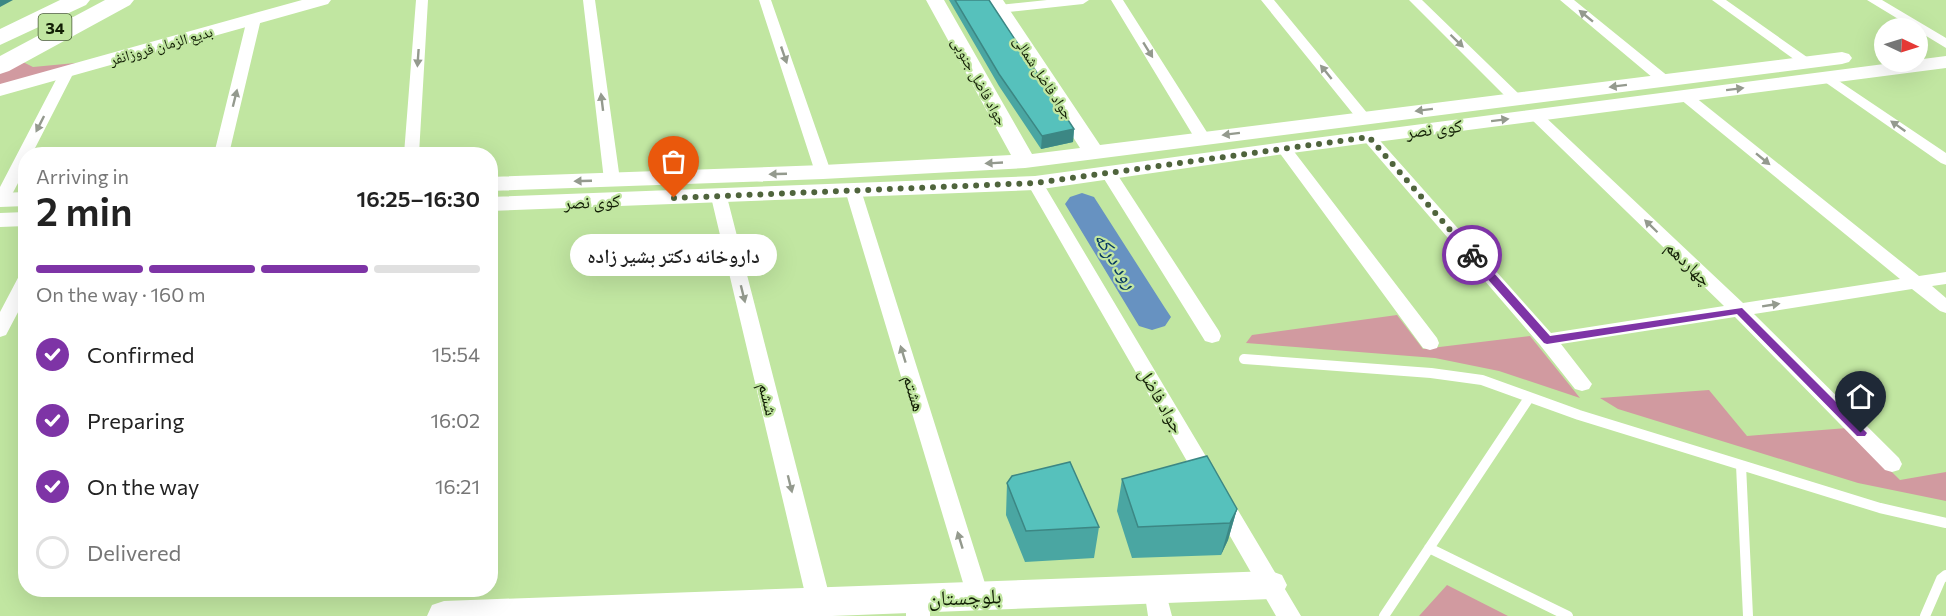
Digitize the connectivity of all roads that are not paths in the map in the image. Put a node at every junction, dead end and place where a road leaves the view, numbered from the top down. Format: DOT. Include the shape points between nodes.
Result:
graph roads {
  1 [pos="52,0"];
  2 [pos="78,0"];
  3 [pos="110,0"];
  4 [pos="122,0"];
  5 [pos="280,0"];
  6 [pos="322,0"];
  7 [pos="422,0"];
  8 [pos="589,0"];
  9 [pos="765,0"];
  10 [pos="935,0"];
  11 [pos="1083,0"];
  12 [pos="1117,0"];
  13 [pos="1267,0"];
  14 [pos="1415,0"];
  15 [pos="1566,0"];
  16 [pos="1718,0"];
  17 [pos="1874,0"];
  18 [pos="997,4"];
  19 [pos="254,19"];
  20 [pos="0,25"];
  21 [pos="0,38"];
  22 [pos="1946,44"];
  23 [pos="40,45"];
  24 [pos="1928,46"];
  25 [pos="1874,53"];
  26 [pos="0,54"];
  27 [pos="1807,62"];
  28 [pos="1946,62"];
  29 [pos="0,66"];
  30 [pos="66,72"];
  31 [pos="1827,77"];
  32 [pos="1664,80"];
  33 [pos="0,90"];
  34 [pos="1684,96"];
  35 [pos="1515,98"];
  36 [pos="1535,115"];
  37 [pos="1366,127"];
  38 [pos="1202,137"];
  39 [pos="27,147"];
  40 [pos="223,147"];
  41 [pos="412,147"];
  42 [pos="1284,148"];
  43 [pos="1094,153"];
  44 [pos="1946,160"];
  45 [pos="1025,161"];
  46 [pos="18,165"];
  47 [pos="823,172"];
  48 [pos="1109,174"];
  49 [pos="612,180"];
  50 [pos="1035,183"];
  51 [pos="498,184"];
  52 [pos="853,190"];
  53 [pos="719,197"];
  54 [pos="18,199"];
  55 [pos="0,200"];
  56 [pos="498,204"];
  57 [pos="18,219"];
  58 [pos="0,220"];
  59 [pos="1946,278"];
  60 [pos="1916,282"];
  61 [pos="18,294"];
  62 [pos="1946,307"];
  63 [pos="1739,310"];
  64 [pos="0,330"];
  65 [pos="1212,336"];
  66 [pos="1547,340"];
  67 [pos="1430,343"];
  68 [pos="1244,359"];
  69 [pos="1582,384"];
  70 [pos="1529,398"];
  71 [pos="1892,464"];
  72 [pos="1741,465"];
  73 [pos="1946,523"];
  74 [pos="1429,548"];
  75 [pos="1946,575"];
  76 [pos="1271,585"];
  77 [pos="978,596"];
  78 [pos="819,602"];
  79 [pos="1157,603"];
  80 [pos="918,607"];
  81 [pos="666,612"];
  82 [pos="444,616"];
  83 [pos="1289,616"];
  84 [pos="1384,616"];
  85 [pos="1568,616"];
  86 [pos="1748,616"];
  87 [pos="1925,616"];
  1 -- 20 [label="highway"];
  2 -- 21 [label="highway, 34"];
  3 -- 26 [label="highway, 34"];
  4 -- 23 [label="highway"];
  5 -- 23 [label="main road" via="63,62 29,59 27,55"];
  6 -- 19 [label="main road, بدیع‌ الزمان فروزانفر"];
  7 -- 41 [label="street, one-way"];
  49 -- 8 [label="street, one-way"];
  9 -- 47 [label="street, one-way"];
  10 -- 45 [label="main road, جواد فاضل جنوبی"];
  11 -- 18 [label="street"];
  12 -- 38 [label="street, one-way"];
  37 -- 13 [label="street, one-way"];
  14 -- 35 [label="street, one-way"];
  32 -- 15 [label="street, one-way"];
  16 -- 27 [label="street"];
  17 -- 22 [label="street"];
  18 -- 43 [label="main road, جواد فاضل شمالی"];
  19 -- 30 [label="main road, بدیع‌ الزمان فروزانفر"];
  40 -- 19 [label="street, one-way"];
  22 -- 24 [label="main road"];
  23 -- 29 [label="highway"];
  25 -- 27 [label="main road, کوی نصر"];
  27 -- 32 [label="main road, کوی نصر"];
  28 -- 31 [label="main road, کوی نصر"];
  30 -- 33 [label="main road, بدیع‌ الزمان فروزانفر"];
  30 -- 39 [label="street, one-way"];
  34 -- 31 [label="main road, کوی نصر, one-way"];
  44 -- 31 [label="street, one-way"];
  32 -- 35 [label="main road, کوی نصر, one-way"];
  34 -- 36 [label="main road, کوی نصر"];
  34 -- 60 [label="street, one-way"];
  35 -- 37 [label="main road, کوی نصر, one-way"];
  37 -- 36 [label="main road, کوی نصر, one-way"];
  63 -- 36 [label="street, چهاردهم, one-way"];
  37 -- 38 [label="main road, کوی نصر, one-way"];
  37 -- 42 [label="main road, کوی نصر"];
  37 -- 66 [label="street"];
  38 -- 43 [label="main road, کوی نصر"];
  42 -- 48 [label="main road, کوی نصر"];
  42 -- 67 [label="street"];
  43 -- 45 [label="main road, کوی نصر"];
  45 -- 47 [label="main road, کوی نصر, one-way"];
  46 -- 55 [label="street, one-way"];
  47 -- 49 [label="main road, کوی نصر, one-way"];
  48 -- 50 [label="main road, کوی نصر"];
  48 -- 65 [label="street"];
  49 -- 51 [label="main road, کوی نصر, one-way"];
  50 -- 52 [label="main road, کوی نصر"];
  50 -- 76 [label="street, جواد فاضل"];
  52 -- 53 [label="main road, کوی نصر"];
  77 -- 52 [label="street, هشتم, one-way"];
  53 -- 56 [label="main road, کوی نصر"];
  53 -- 78 [label="street, ششم, one-way"];
  54 -- 55 [label="main road"];
  57 -- 58 [label="main road"];
  59 -- 60 [label="street"];
  60 -- 62 [label="street"];
  63 -- 60 [label="street, one-way"];
  61 -- 64 [label="street"];
  63 -- 66 [label="street"];
  63 -- 71 [label="street, چهاردهم"];
  66 -- 69 [label="street"];
  68 -- 70 [label="lane" via="1431,373 1482,380"];
  70 -- 72 [label="lane"];
  70 -- 74 [label="lane"];
  72 -- 73 [label="lane" via="1880,508"];
  72 -- 86 [label="lane"];
  74 -- 84 [label="lane"];
  74 -- 85 [label="lane"];
  75 -- 87 [label="lane"];
  76 -- 79 [label="main road, بلوچستان"];
  76 -- 83 [label="street, جواد فاضل"];
  77 -- 79 [label="main road, بلوچستان"];
  77 -- 80 [label="main road, بلوچستان"];
  78 -- 80 [label="main road, بلوچستان"];
  78 -- 81 [label="main road, بلوچستان"];
  81 -- 82 [label="main road, بلوچستان"];
}
